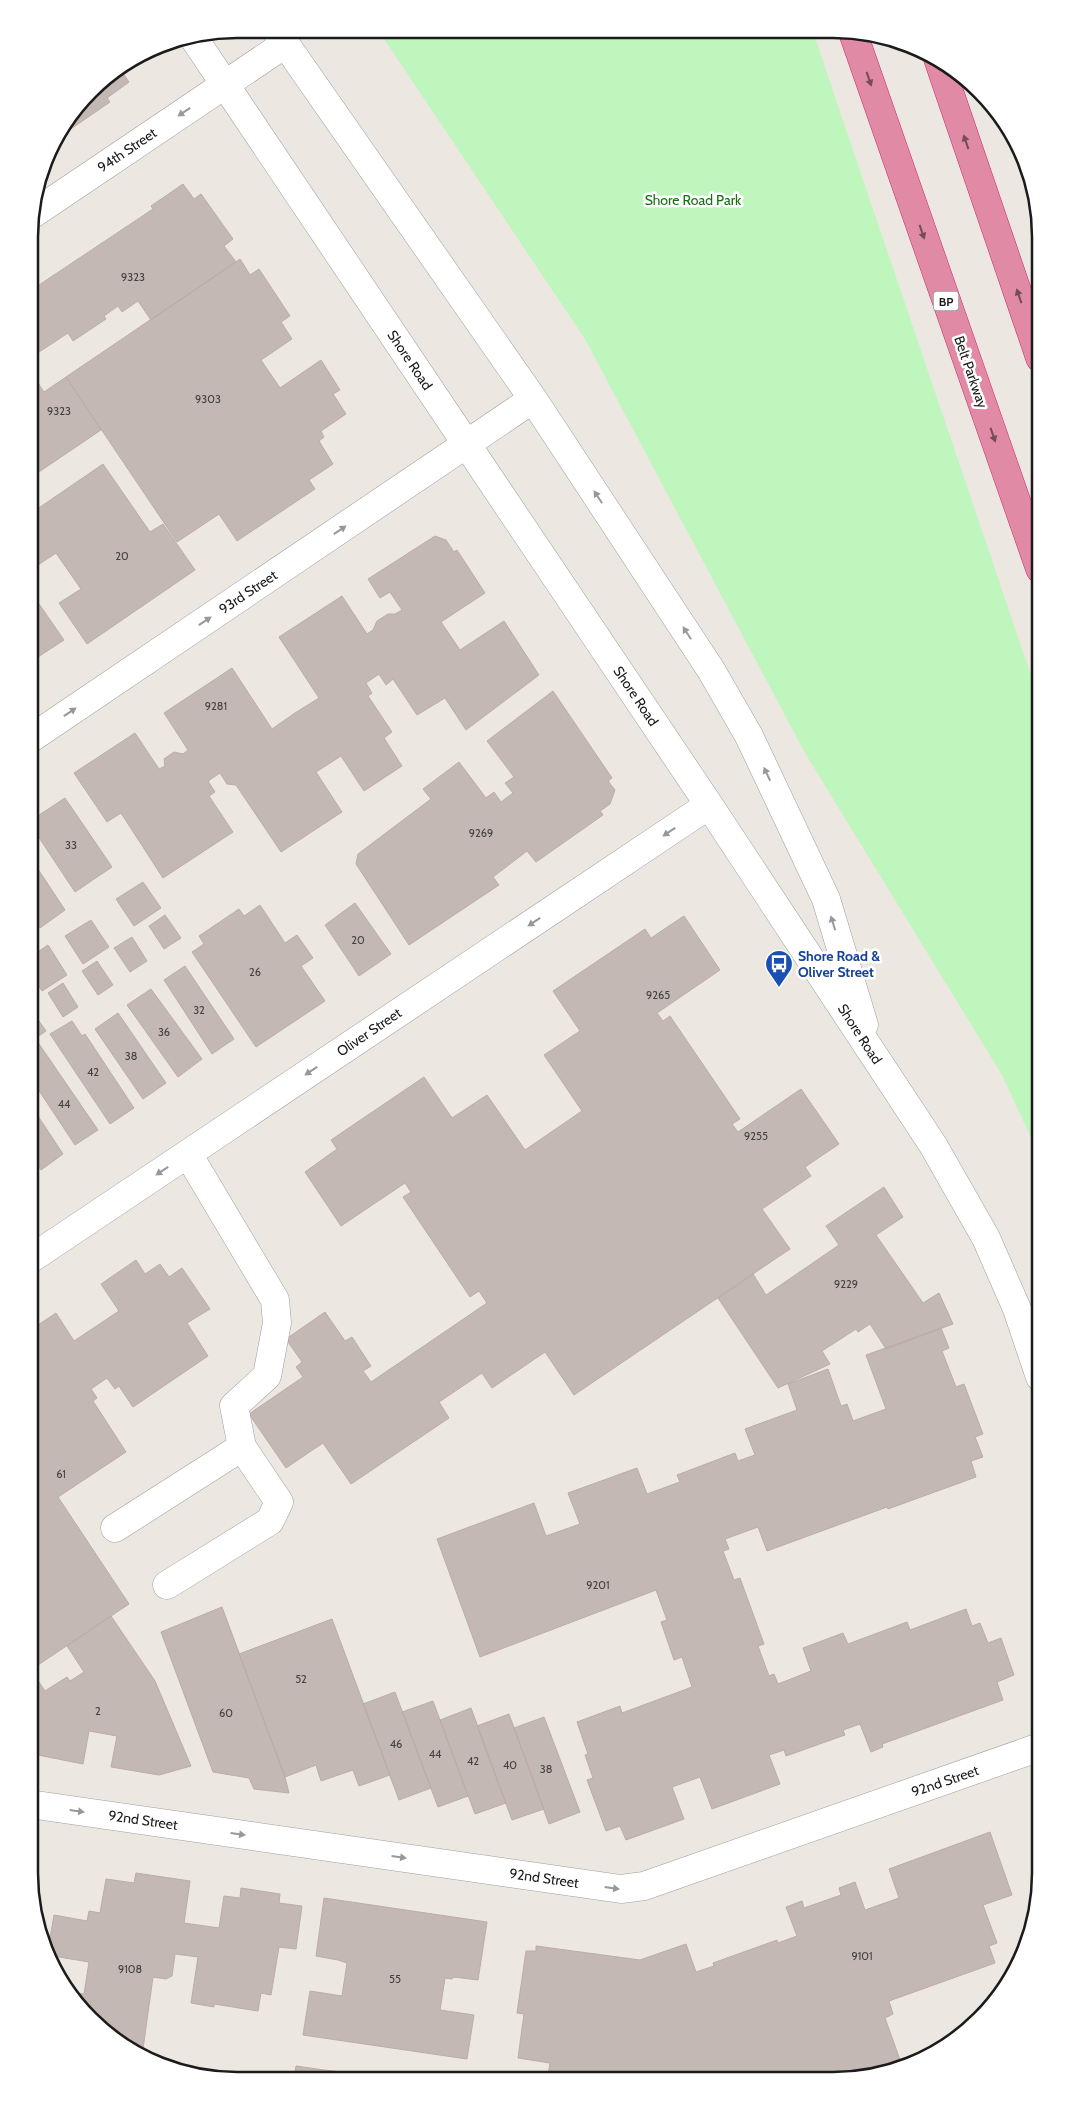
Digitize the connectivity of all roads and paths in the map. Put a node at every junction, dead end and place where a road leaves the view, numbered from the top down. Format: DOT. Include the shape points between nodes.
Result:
graph roads {
  1 [pos="278,38"];
  2 [pos="281,38"];
  3 [pos="855,39"];
  4 [pos="196,41"];
  5 [pos="942,70"];
  6 [pos="224,85"];
  7 [pos="39,210"];
  8 [pos="1032,335"];
  9 [pos="533,400"];
  10 [pos="467,444"];
  11 [pos="1032,546"];
  12 [pos="38,734"];
  13 [pos="710,805"];
  14 [pos="872,1053"];
  15 [pos="188,1154"];
  16 [pos="38,1254"];
  17 [pos="1032,1353"];
  18 [pos="242,1447"];
  19 [pos="115,1528"];
  20 [pos="167,1585"];
  21 [pos="1032,1750"];
  22 [pos="38,1805"];
  1 -- 6 [label="street, 94th Street"];
  2 -- 9 [label="street"];
  3 -- 11 [label="highway, Belt Parkway / BP, one-way"];
  4 -- 6 [label="street, Shore Road"];
  8 -- 5 [label="highway, one-way"];
  6 -- 7 [label="street, 94th Street, one-way"];
  6 -- 10 [label="street, Shore Road"];
  9 -- 10 [label="street, 93rd Street"];
  14 -- 9 [label="street, one-way" via="826,899 749,736 711,670"];
  12 -- 10 [label="street, 93rd Street, one-way"];
  10 -- 13 [label="street, Shore Road"];
  13 -- 14 [label="street, Shore Road"];
  13 -- 15 [label="street, Oliver Street, one-way"];
  14 -- 17 [label="street, Shore Road" via="933,1145 986,1238"];
  15 -- 16 [label="street, Oliver Street, one-way"];
  15 -- 18 [label="street" via="275,1300 277,1323 267,1376 234,1406"];
  18 -- 19 [label="street"];
  18 -- 20 [label="street" via="279,1502 270,1521"];
  22 -- 21 [label="street, 92nd Street, one-way" via="621,1889 644,1886"];
}
